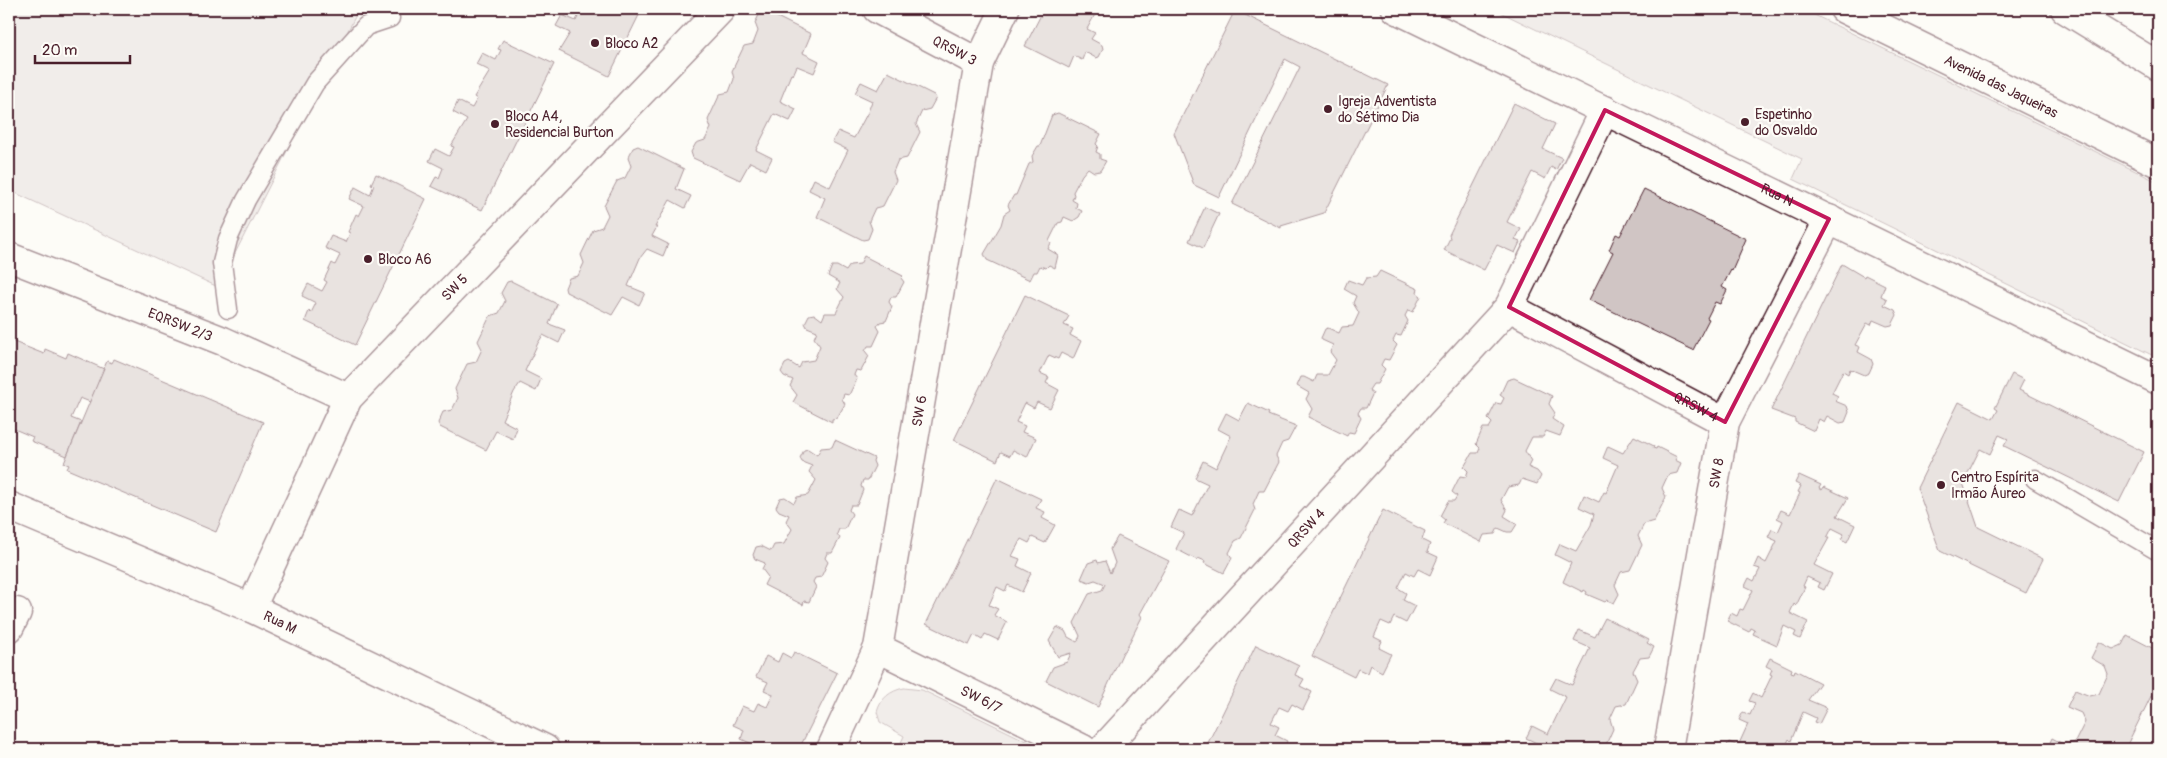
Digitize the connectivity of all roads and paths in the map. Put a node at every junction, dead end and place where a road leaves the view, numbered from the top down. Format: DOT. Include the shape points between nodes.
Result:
graph roads {
  1 [pos="720,9"];
  2 [pos="876,9"];
  3 [pos="1005,9"];
  4 [pos="1396,9"];
  5 [pos="1844,9"];
  6 [pos="2065,9"];
  7 [pos="390,18"];
  8 [pos="979,63"];
  9 [pos="2158,66"];
  10 [pos="1605,110"];
  11 [pos="2158,163"];
  12 [pos="1829,219"];
  13 [pos="9,257"];
  14 [pos="1509,307"];
  15 [pos="228,309"];
  16 [pos="2158,380"];
  17 [pos="348,398"];
  18 [pos="1725,422"];
  19 [pos="2035,479"];
  20 [pos="9,506"];
  21 [pos="2158,551"];
  22 [pos="251,608"];
  23 [pos="878,648"];
  24 [pos="545,749"];
  25 [pos="831,749"];
  26 [pos="1083,749"];
  27 [pos="1103,749"];
  28 [pos="1668,749"];
  1 -- 17 [label="street, SW 5"];
  2 -- 8 [label="street, QRSW 3"];
  3 -- 8 [label="street, QRSW 3"];
  4 -- 10 [label="street, Rua N"];
  5 -- 11 [label="street, Avenida das Jaqueiras"];
  6 -- 9 [label="street"];
  7 -- 15 [label="lane" via="366,26 314,83 246,200 228,239 222,263"];
  8 -- 23 [label="street, SW 6"];
  10 -- 12 [label="street, Rua N"];
  10 -- 14 [label="street, QRSW 4"];
  12 -- 16 [label="street, Rua N"];
  12 -- 18 [label="street, SW 8"];
  13 -- 17 [label="street, EQRSW 2/3" via="223,341"];
  14 -- 18 [label="street, QRSW 4"];
  14 -- 27 [label="street, QRSW 4"];
  17 -- 22 [label="street, SW 5"];
  18 -- 28 [label="street, SW 8"];
  19 -- 21 [label="lane"];
  20 -- 22 [label="street, Rua M"];
  22 -- 24 [label="street, Rua M"];
  23 -- 25 [label="street, SW 6"];
  23 -- 26 [label="street, SW 6/7"];
}
